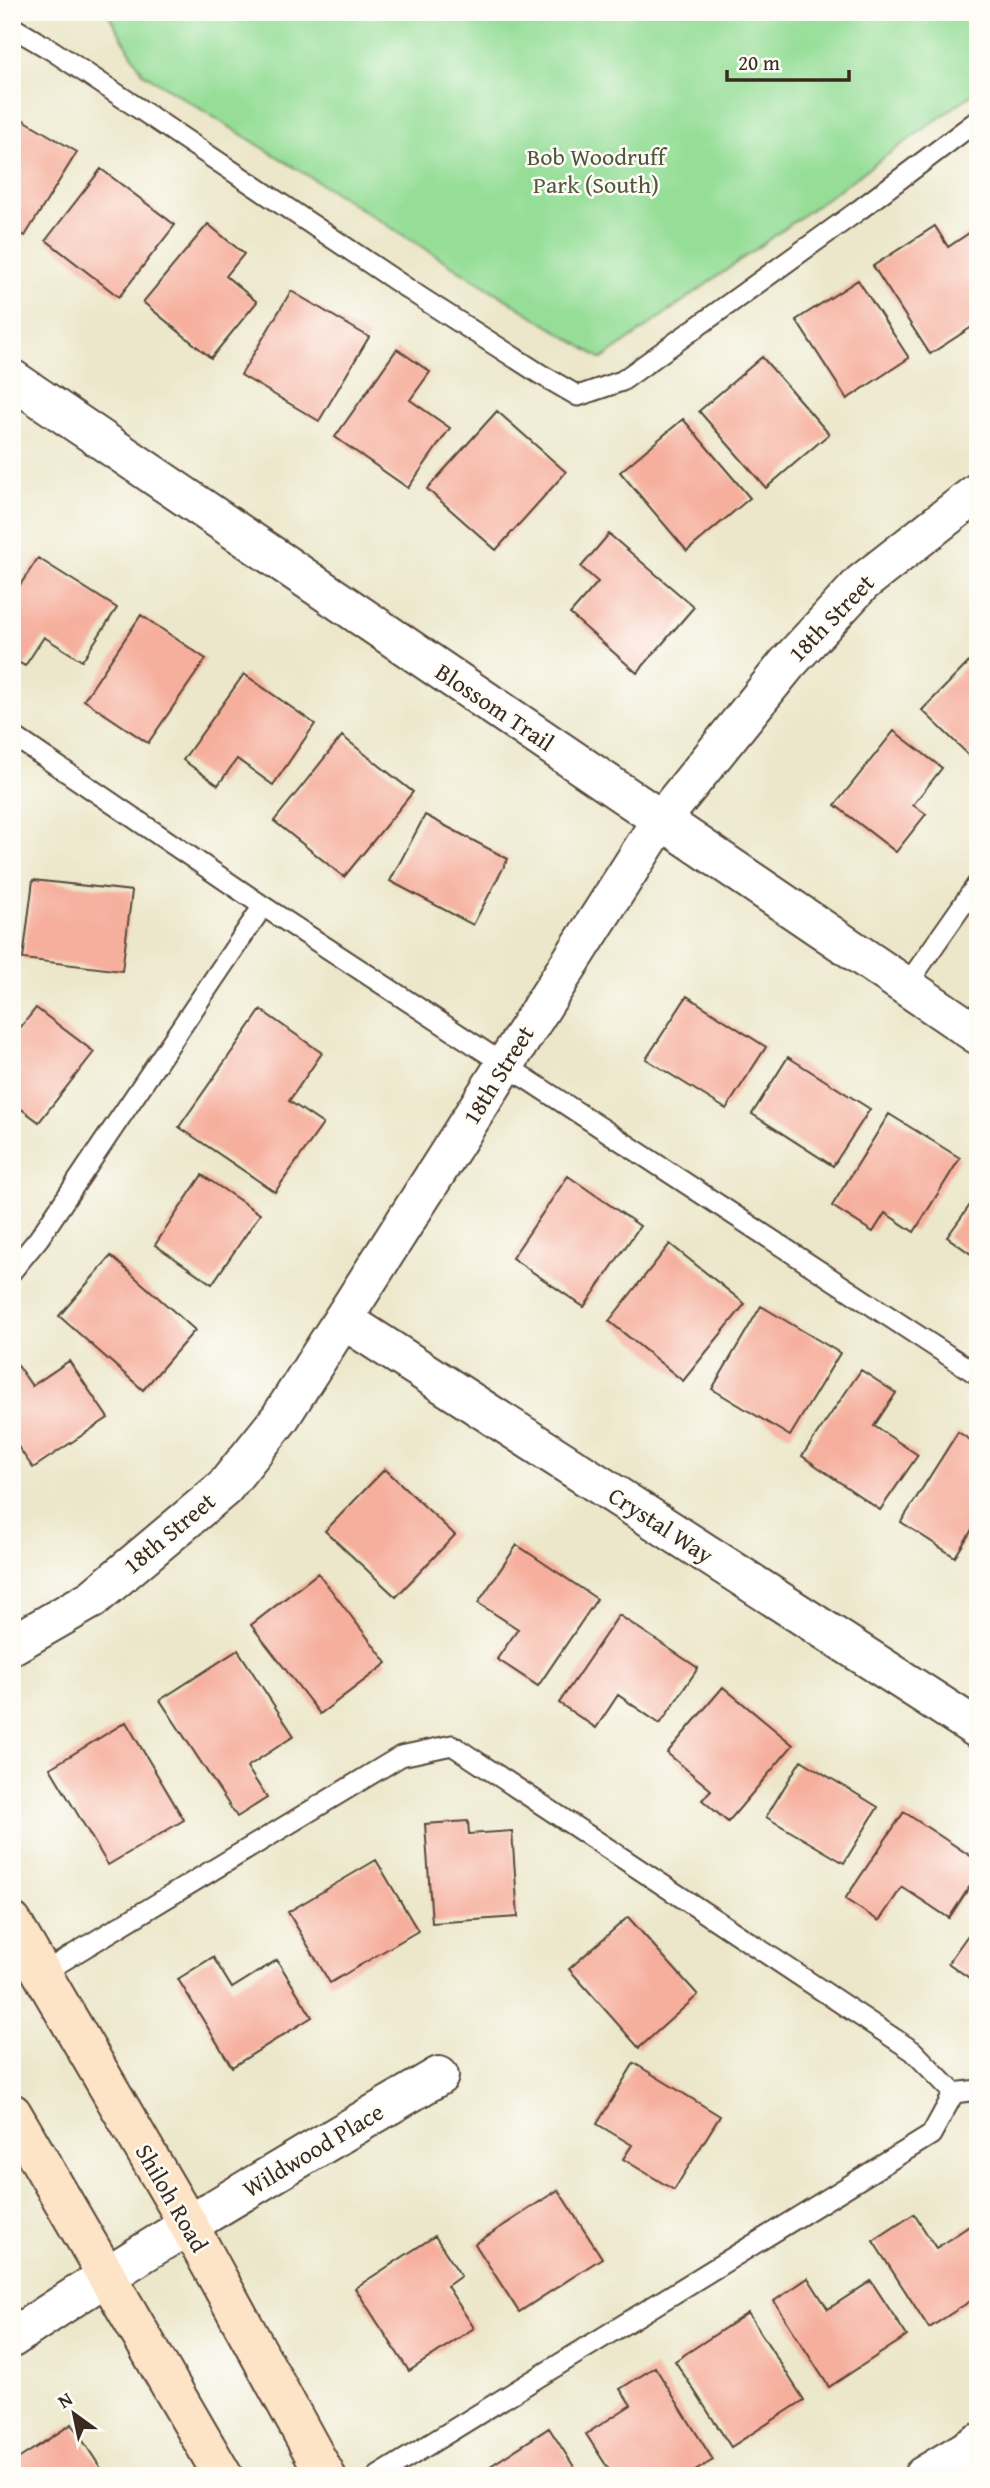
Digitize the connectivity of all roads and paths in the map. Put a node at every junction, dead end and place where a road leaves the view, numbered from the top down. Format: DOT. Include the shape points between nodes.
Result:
graph roads {
  1 [pos="12,27"];
  2 [pos="978,120"];
  3 [pos="12,379"];
  4 [pos="978,492"];
  5 [pos="12,735"];
  6 [pos="662,820"];
  7 [pos="978,883"];
  8 [pos="263,906"];
  9 [pos="906,985"];
  10 [pos="978,1034"];
  11 [pos="505,1064"];
  12 [pos="12,1271"];
  13 [pos="344,1320"];
  14 [pos="978,1375"];
  15 [pos="12,1645"];
  16 [pos="978,1729"];
  17 [pos="12,1923"];
  18 [pos="41,1974"];
  19 [pos="439,2076"];
  20 [pos="978,2090"];
  21 [pos="954,2093"];
  22 [pos="12,2113"];
  23 [pos="188,2224"];
  24 [pos="107,2274"];
  25 [pos="12,2338"];
  26 [pos="978,2443"];
  27 [pos="223,2476"];
  28 [pos="326,2476"];
  29 [pos="378,2476"];
  30 [pos="923,2476"];
  1 -- 2 [label="lane" via="578,396 622,381"];
  3 -- 6 [label="street, Blossom Trail"];
  4 -- 6 [label="street, 18th Street" via="862,583 786,664"];
  5 -- 8 [label="lane"];
  6 -- 9 [label="street, Blossom Trail"];
  6 -- 11 [label="street, 18th Street"];
  7 -- 9 [label="lane"];
  8 -- 11 [label="lane"];
  8 -- 12 [label="lane" via="39,1238"];
  9 -- 10 [label="street, Blossom Trail"];
  11 -- 13 [label="street, 18th Street"];
  11 -- 14 [label="lane"];
  13 -- 15 [label="street, 18th Street" via="280,1418 224,1488 92,1599"];
  13 -- 16 [label="street, Crystal Way"];
  17 -- 18 [label="main road, Shiloh Road"];
  18 -- 21 [label="lane" via="401,1756 452,1745 913,2051"];
  18 -- 23 [label="main road, Shiloh Road"];
  19 -- 23 [label="street, Wildwood Place"];
  20 -- 21 [label="lane"];
  21 -- 29 [label="lane" via="931,2135"];
  22 -- 24 [label="main road"];
  23 -- 24 [label="street, Wildwood Place"];
  23 -- 28 [label="main road, Shiloh Road"];
  24 -- 25 [label="street, Wildwood Place"];
  24 -- 27 [label="main road"];
  26 -- 30 [label="street"];
}
